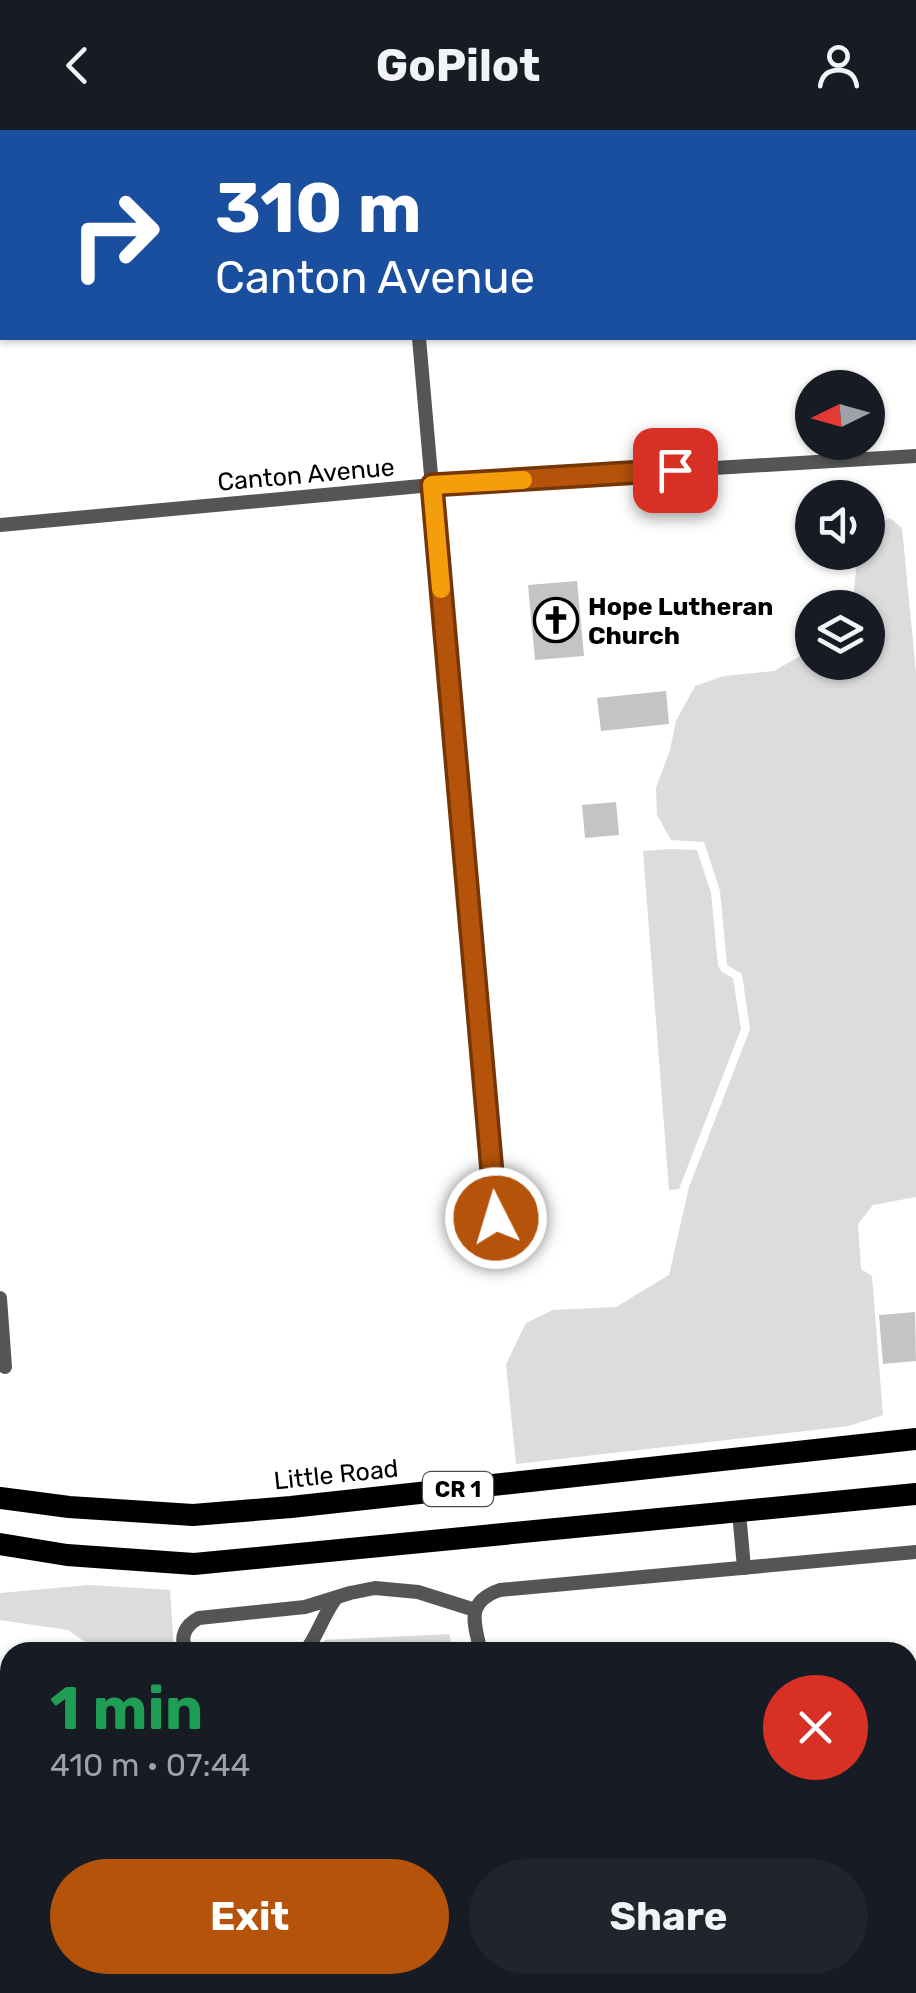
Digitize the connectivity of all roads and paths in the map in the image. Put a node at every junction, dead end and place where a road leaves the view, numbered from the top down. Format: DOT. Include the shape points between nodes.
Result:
graph roads {
  1 [pos="419,340"];
  2 [pos="916,457"];
  3 [pos="432,485"];
  4 [pos="0,524"];
  5 [pos="496,1218"];
  6 [pos="0,1298"];
  7 [pos="6,1367"];
  8 [pos="916,1439"];
  9 [pos="916,1494"];
  10 [pos="0,1498"];
  11 [pos="739,1512"];
  12 [pos="0,1544"];
  13 [pos="916,1552"];
  14 [pos="744,1568"];
  15 [pos="337,1598"];
  16 [pos="475,1610"];
  17 [pos="183,1642"];
  18 [pos="312,1642"];
  19 [pos="479,1642"];
  1 -- 3 [label="street"];
  2 -- 3 [label="street, Canton Avenue"];
  3 -- 4 [label="street, Canton Avenue"];
  3 -- 5 [label="street"];
  6 -- 7 [label="street"];
  8 -- 10 [label="main road, Little Road / CR 1" via="193,1515"];
  9 -- 11 [label="main road, CR 1"];
  11 -- 12 [label="main road, CR 1" via="194,1564"];
  11 -- 14 [label="street"];
  13 -- 14 [label="street"];
  14 -- 16 [label="street" via="500,1590"];
  15 -- 16 [label="street" via="395,1588"];
  15 -- 17 [label="street" via="199,1618 189,1623"];
  15 -- 18 [label="street"];
  16 -- 19 [label="street"];
}
